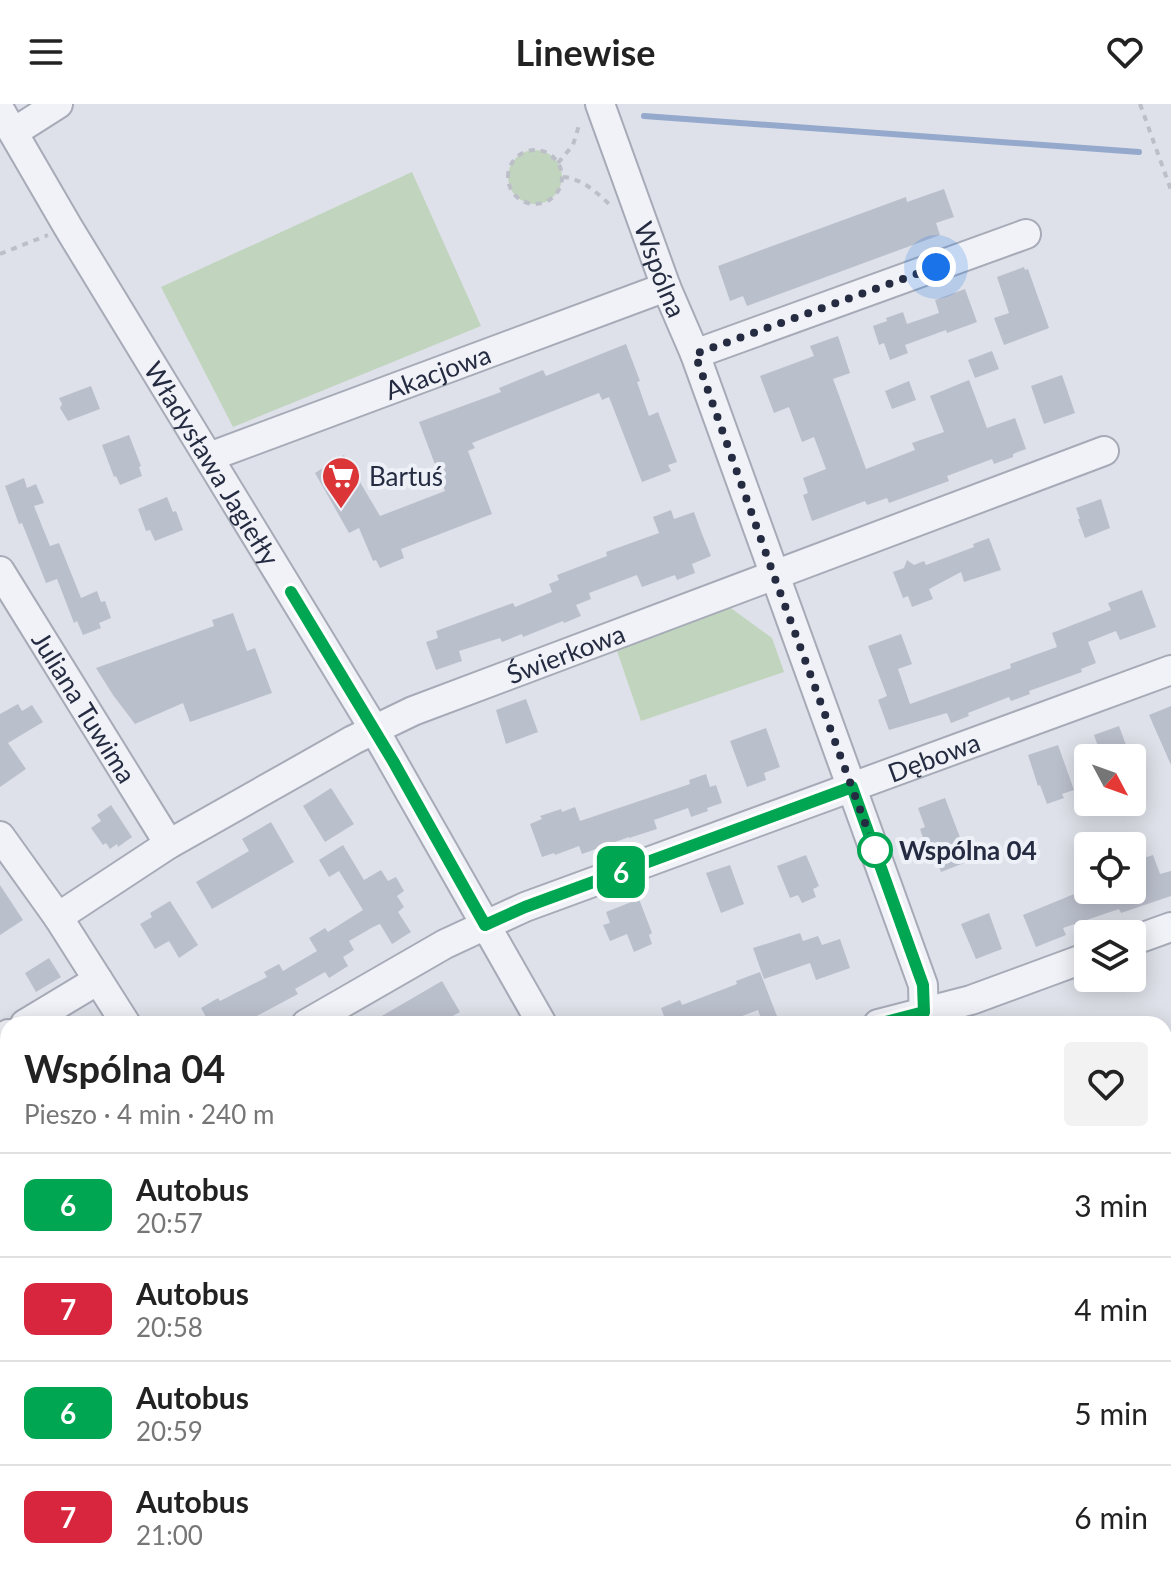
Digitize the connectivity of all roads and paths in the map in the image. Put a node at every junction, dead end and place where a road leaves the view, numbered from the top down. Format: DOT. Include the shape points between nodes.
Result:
graph roads {
  1 [pos="58,104"];
  2 [pos="1140,104"];
  3 [pos="591,108"];
  4 [pos="7,121"];
  5 [pos="558,163"];
  6 [pos="563,177"];
  7 [pos="1171,190"];
  8 [pos="615,210"];
  9 [pos="68,227"];
  10 [pos="1026,234"];
  11 [pos="0,254"];
  12 [pos="666,287"];
  13 [pos="695,354"];
  14 [pos="1104,451"];
  15 [pos="209,457"];
  16 [pos="0,571"];
  17 [pos="774,576"];
  18 [pos="1171,670"];
  19 [pos="374,729"];
  20 [pos="852,787"];
  21 [pos="0,836"];
  22 [pos="169,844"];
  23 [pos="58,917"];
  24 [pos="485,925"];
  25 [pos="1171,927"];
  26 [pos="1146,936"];
  27 [pos="1074,962"];
  28 [pos="98,980"];
  29 [pos="38,1016"];
  30 [pos="121,1016"];
  31 [pos="320,1016"];
  32 [pos="537,1016"];
  33 [pos="924,1016"];
  34 [pos="929,1016"];
  1 -- 4 [label="street"];
  2 -- 7 [label="path"];
  3 -- 5 [label="path"];
  3 -- 12 [label="street, Wspólna"];
  4 -- 9 [label="street, Władysława Jagiełły"];
  5 -- 6 [label="path"];
  5 -- 6 [label="path" via="545,151 524,151 509,166 509,188 535,205 554,197"];
  6 -- 8 [label="path" via="588,186"];
  9 -- 11 [label="path"];
  9 -- 15 [label="street, Władysława Jagiełły"];
  10 -- 13 [label="street"];
  12 -- 13 [label="street, Wspólna"];
  12 -- 15 [label="street, Akacjowa"];
  13 -- 17 [label="street, Wspólna"];
  14 -- 17 [label="street, Świerkowa"];
  15 -- 19 [label="street, Władysława Jagiełły"];
  16 -- 22 [label="street, Juliana Tuwima"];
  17 -- 19 [label="street, Świerkowa"];
  17 -- 20 [label="street, Wspólna"];
  18 -- 20 [label="street, Dębowa"];
  19 -- 22 [label="street, Świerkowa"];
  19 -- 24 [label="street, Władysława Jagiełły"];
  20 -- 24 [label="street, Dębowa"];
  20 -- 33 [label="street, Wspólna" via="923,985"];
  21 -- 23 [label="street"];
  22 -- 23 [label="street, Świerkowa"];
  23 -- 28 [label="street"];
  24 -- 31 [label="street, Dębowa"];
  24 -- 32 [label="street, Władysława Jagiełły"];
  25 -- 26 [label="street"];
  27 -- 34 [label="street"];
  28 -- 29 [label="street"];
  28 -- 30 [label="street"];
}
